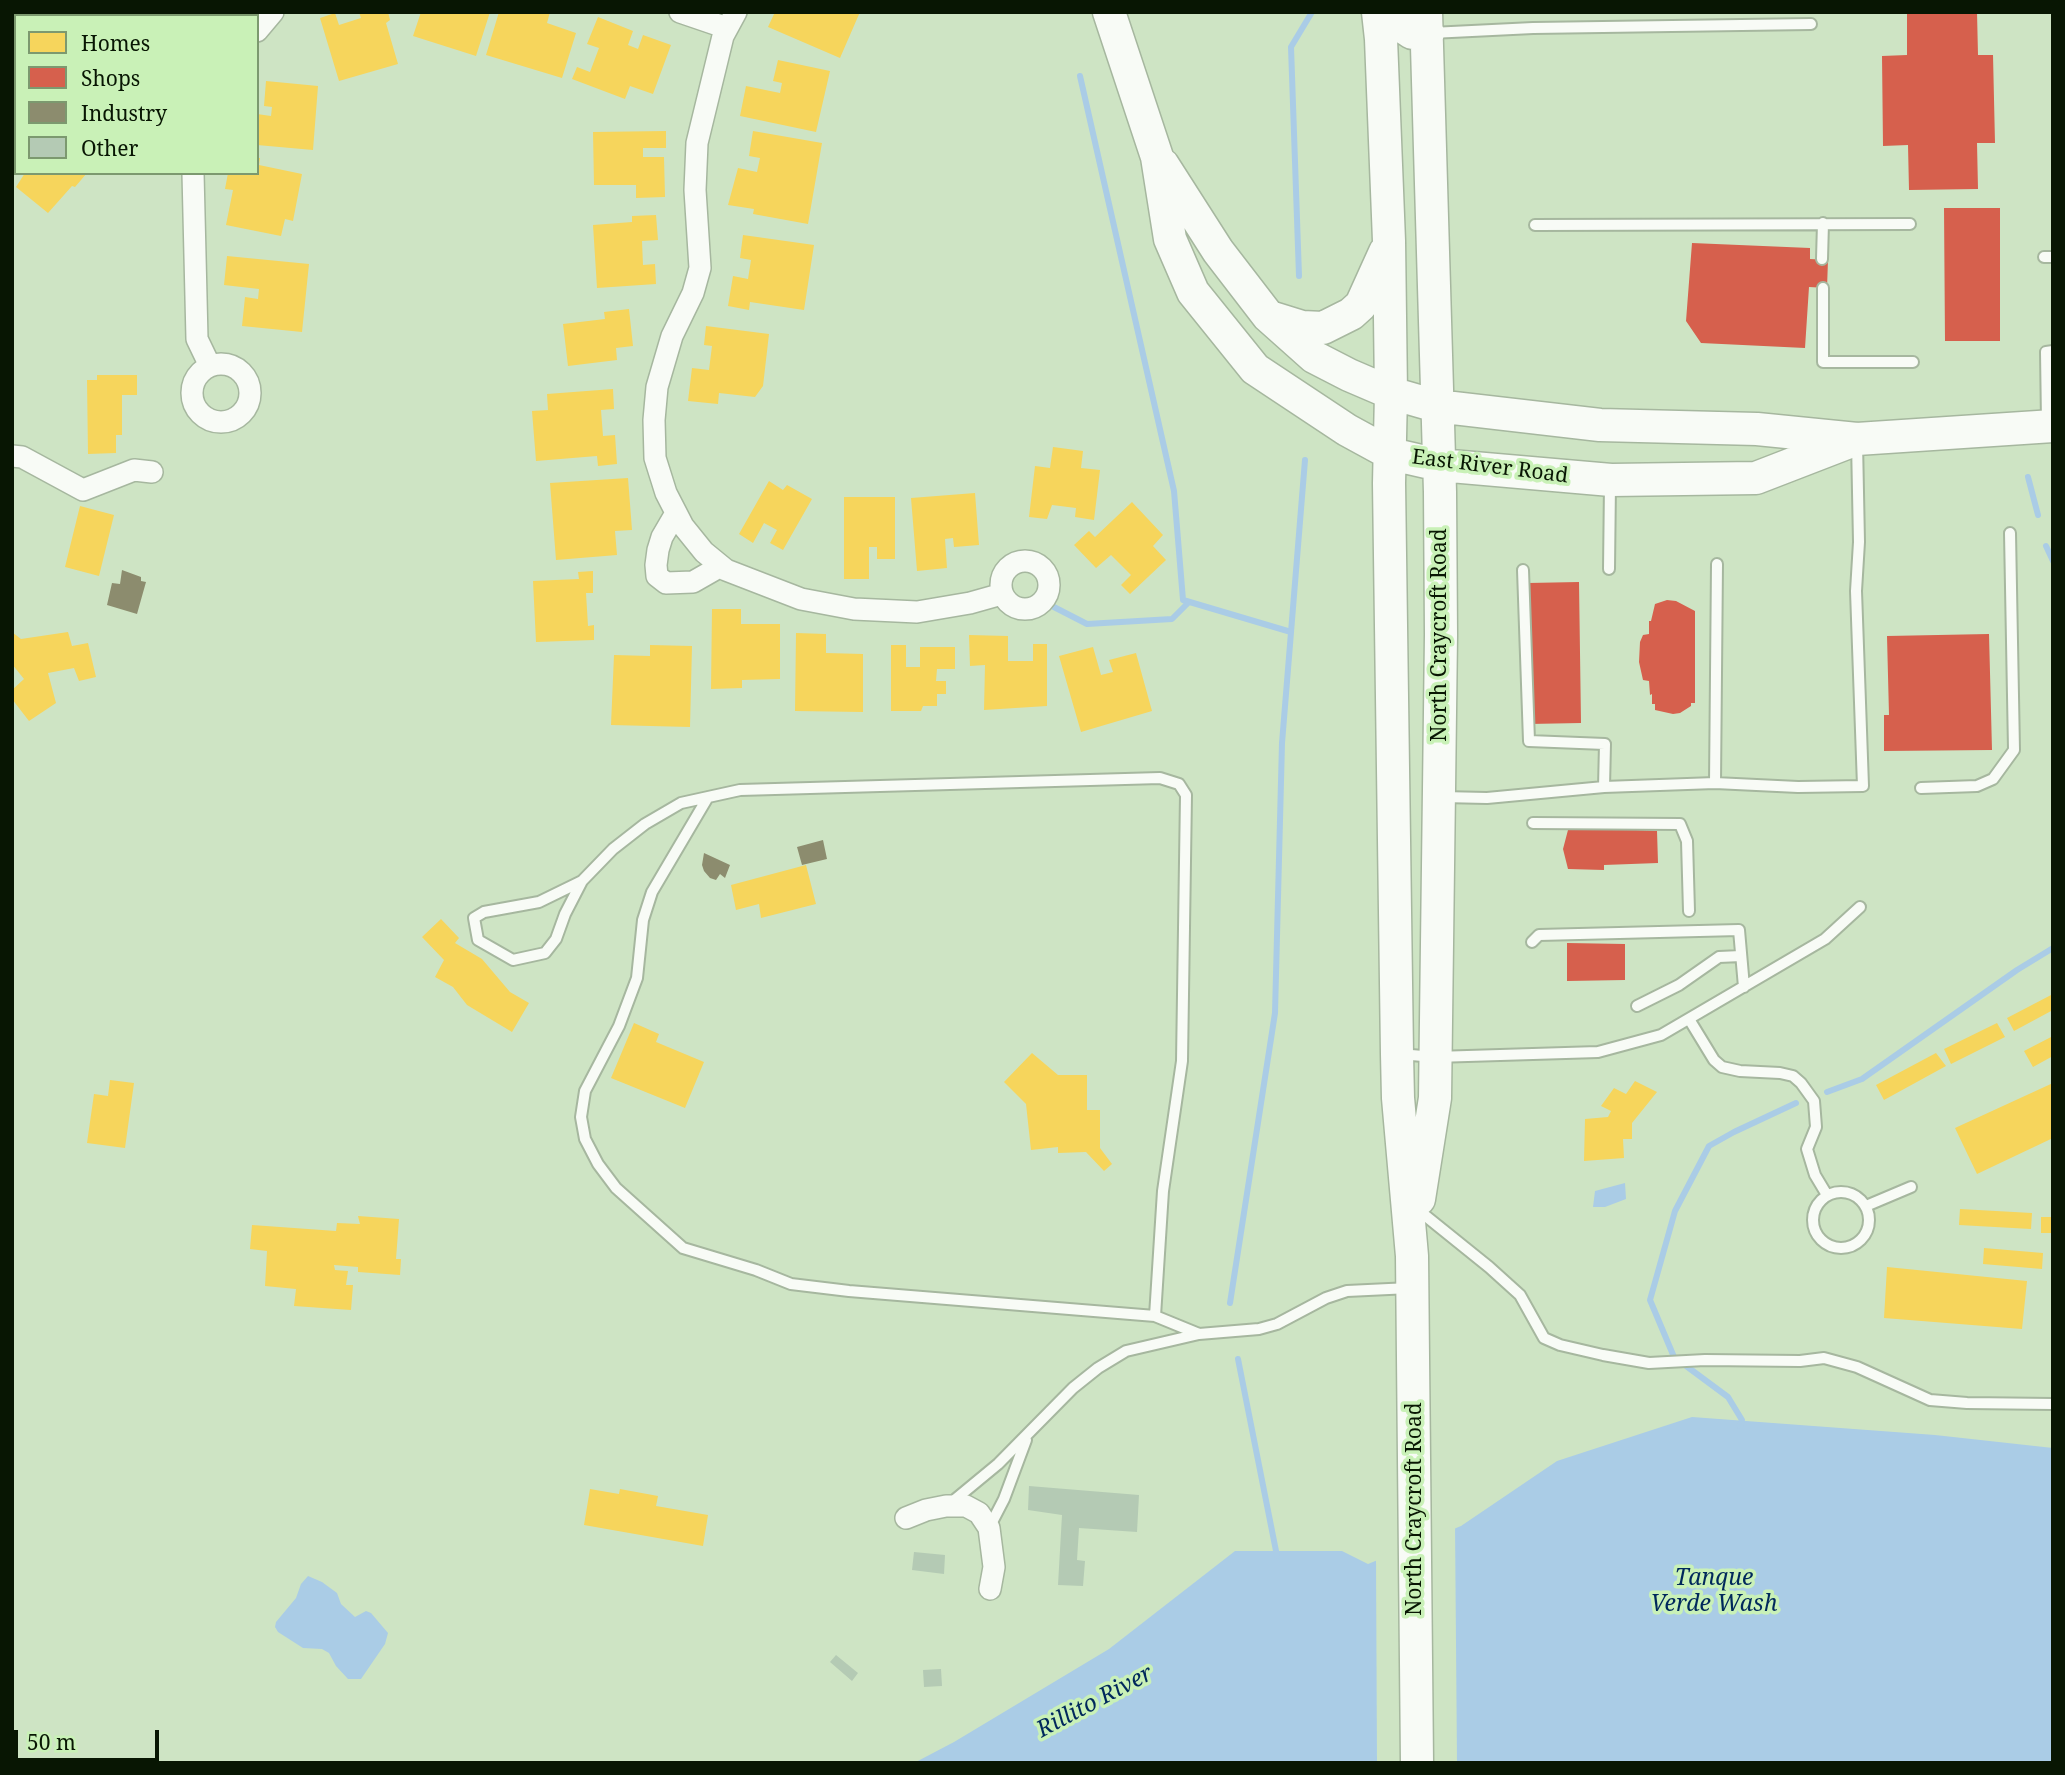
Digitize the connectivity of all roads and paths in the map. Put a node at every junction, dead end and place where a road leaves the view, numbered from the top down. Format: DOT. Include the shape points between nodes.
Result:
graph roads {
  1 [pos="274,12"];
  2 [pos="680,12"];
  3 [pos="1109,12"];
  4 [pos="1378,12"];
  5 [pos="1400,12"];
  6 [pos="732,20"];
  7 [pos="1427,23"];
  8 [pos="1811,24"];
  9 [pos="259,29"];
  10 [pos="1157,156"];
  11 [pos="193,175"];
  12 [pos="1823,223"];
  13 [pos="1535,225"];
  14 [pos="1910,225"];
  15 [pos="1390,241"];
  16 [pos="1822,259"];
  17 [pos="1822,288"];
  18 [pos="1268,316"];
  19 [pos="2053,351"];
  20 [pos="1913,362"];
  21 [pos="210,366"];
  22 [pos="1391,393"];
  23 [pos="1436,406"];
  24 [pos="2050,426"];
  25 [pos="1857,439"];
  26 [pos="1391,454"];
  27 [pos="12,456"];
  28 [pos="1439,465"];
  29 [pos="152,472"];
  30 [pos="1611,480"];
  31 [pos="676,513"];
  32 [pos="2010,533"];
  33 [pos="1717,564"];
  34 [pos="721,566"];
  35 [pos="1609,569"];
  36 [pos="1523,570"];
  37 [pos="1002,594"];
  38 [pos="1715,783"];
  39 [pos="1604,787"];
  40 [pos="1921,788"];
  41 [pos="708,797"];
  42 [pos="1440,797"];
  43 [pos="1533,823"];
  44 [pos="582,881"];
  45 [pos="1860,907"];
  46 [pos="1689,911"];
  47 [pos="1532,942"];
  48 [pos="1741,956"];
  49 [pos="1744,987"];
  50 [pos="1637,1006"];
  51 [pos="1689,1019"];
  52 [pos="1396,1054"];
  53 [pos="1435,1057"];
  54 [pos="1910,1187"];
  55 [pos="1827,1195"];
  56 [pos="1866,1206"];
  57 [pos="1418,1209"];
  58 [pos="1412,1256"];
  59 [pos="1413,1288"];
  60 [pos="1155,1317"];
  61 [pos="1199,1334"];
  62 [pos="2053,1404"];
  63 [pos="1028,1434"];
  64 [pos="946,1506"];
  65 [pos="906,1518"];
  66 [pos="989,1528"];
  67 [pos="990,1589"];
  68 [pos="1417,1763"];
  1 -- 9 [label="street"];
  2 -- 6 [label="street"];
  3 -- 10 [label="main road, East River Road"];
  4 -- 15 [label="main road, North Craycroft Road"];
  5 -- 7 [label="main road" via="1412,33"];
  6 -- 31 [label="street" via="723,36 697,143 700,268 657,387 655,458"];
  7 -- 8 [label="lane" via="1533,28"];
  7 -- 23 [label="main road, North Craycroft Road"];
  10 -- 18 [label="main road, East River Road" via="1218,251"];
  10 -- 26 [label="main road, East River Road" via="1170,239 1193,292 1255,369"];
  11 -- 21 [label="street" via="197,339"];
  12 -- 13 [label="lane"];
  12 -- 14 [label="lane"];
  12 -- 16 [label="lane"];
  15 -- 18 [label="main road" via="1361,305 1352,314 1323,328"];
  15 -- 22 [label="main road, North Craycroft Road"];
  17 -- 20 [label="lane" via="1822,362"];
  18 -- 22 [label="main road, East River Road" via="1314,357"];
  19 -- 24 [label="lane" via="2046,352"];
  22 -- 23 [label="main road, East River Road"];
  22 -- 26 [label="main road, North Craycroft Road"];
  23 -- 25 [label="main road, East River Road" via="1600,425 1757,429"];
  23 -- 28 [label="main road, North Craycroft Road"];
  24 -- 25 [label="main road, East River Road"];
  25 -- 30 [label="main road, East River Road" via="1756,478"];
  25 -- 38 [label="lane" via="1856,591 1863,786"];
  26 -- 28 [label="main road, East River Road"];
  26 -- 52 [label="main road, North Craycroft Road"];
  27 -- 29 [label="street" via="83,490 134,470"];
  28 -- 30 [label="main road, East River Road"];
  28 -- 42 [label="main road, North Craycroft Road"];
  30 -- 35 [label="lane"];
  31 -- 34 [label="street" via="704,552"];
  31 -- 34 [label="street" via="658,550 657,576 666,583 693,582"];
  32 -- 40 [label="lane" via="2014,750 1993,779 1977,786"];
  33 -- 38 [label="lane"];
  34 -- 37 [label="street" via="801,599 854,609 917,612"];
  36 -- 39 [label="lane" via="1529,741 1605,744"];
  38 -- 39 [label="lane"];
  39 -- 42 [label="lane" via="1486,798"];
  41 -- 44 [label="lane" via="681,803 645,824"];
  41 -- 60 [label="lane" via="652,892 643,920 637,978 619,1026 585,1091 581,1117 585,1139 616,1188 683,1248 791,1284"];
  41 -- 60 [label="lane" via="740,790 1160,778 1179,784 1186,795 1182,1061 1163,1191"];
  42 -- 53 [label="main road, North Craycroft Road"];
  43 -- 46 [label="lane" via="1680,824 1687,841"];
  44 -- 44 [label="lane" via="545,953 513,960 478,940 474,918 484,912 540,902"];
  45 -- 49 [label="lane" via="1825,939"];
  47 -- 48 [label="lane" via="1539,934 1739,930"];
  48 -- 49 [label="lane"];
  48 -- 50 [label="lane" via="1719,957 1679,985"];
  49 -- 51 [label="lane"];
  51 -- 53 [label="lane" via="1661,1035 1598,1052"];
  51 -- 55 [label="lane" via="1722,1067 1780,1073 1801,1083 1814,1101 1816,1128 1807,1149"];
  52 -- 53 [label="lane"];
  52 -- 58 [label="main road, North Craycroft Road"];
  53 -- 57 [label="main road, North Craycroft Road" via="1434,1098"];
  54 -- 56 [label="lane"];
  55 -- 56 [label="lane" via="1853,1194"];
  55 -- 56 [label="lane" via="1815,1209 1813,1228 1833,1248 1853,1246 1861,1240 1869,1224"];
  57 -- 58 [label="main road, North Craycroft Road"];
  57 -- 62 [label="lane" via="1520,1295 1544,1338 1560,1345 1649,1363 1824,1358 1857,1367 1930,1400"];
  58 -- 59 [label="main road, North Craycroft Road"];
  59 -- 61 [label="lane" via="1347,1291 1277,1324"];
  59 -- 68 [label="main road, North Craycroft Road"];
  60 -- 61 [label="lane"];
  61 -- 63 [label="lane" via="1126,1351 1073,1388"];
  63 -- 64 [label="lane" via="965,1494"];
  63 -- 66 [label="lane"];
  64 -- 65 [label="street"];
  64 -- 66 [label="street" via="966,1506 979,1513"];
  66 -- 67 [label="street" via="994,1567"];
}
